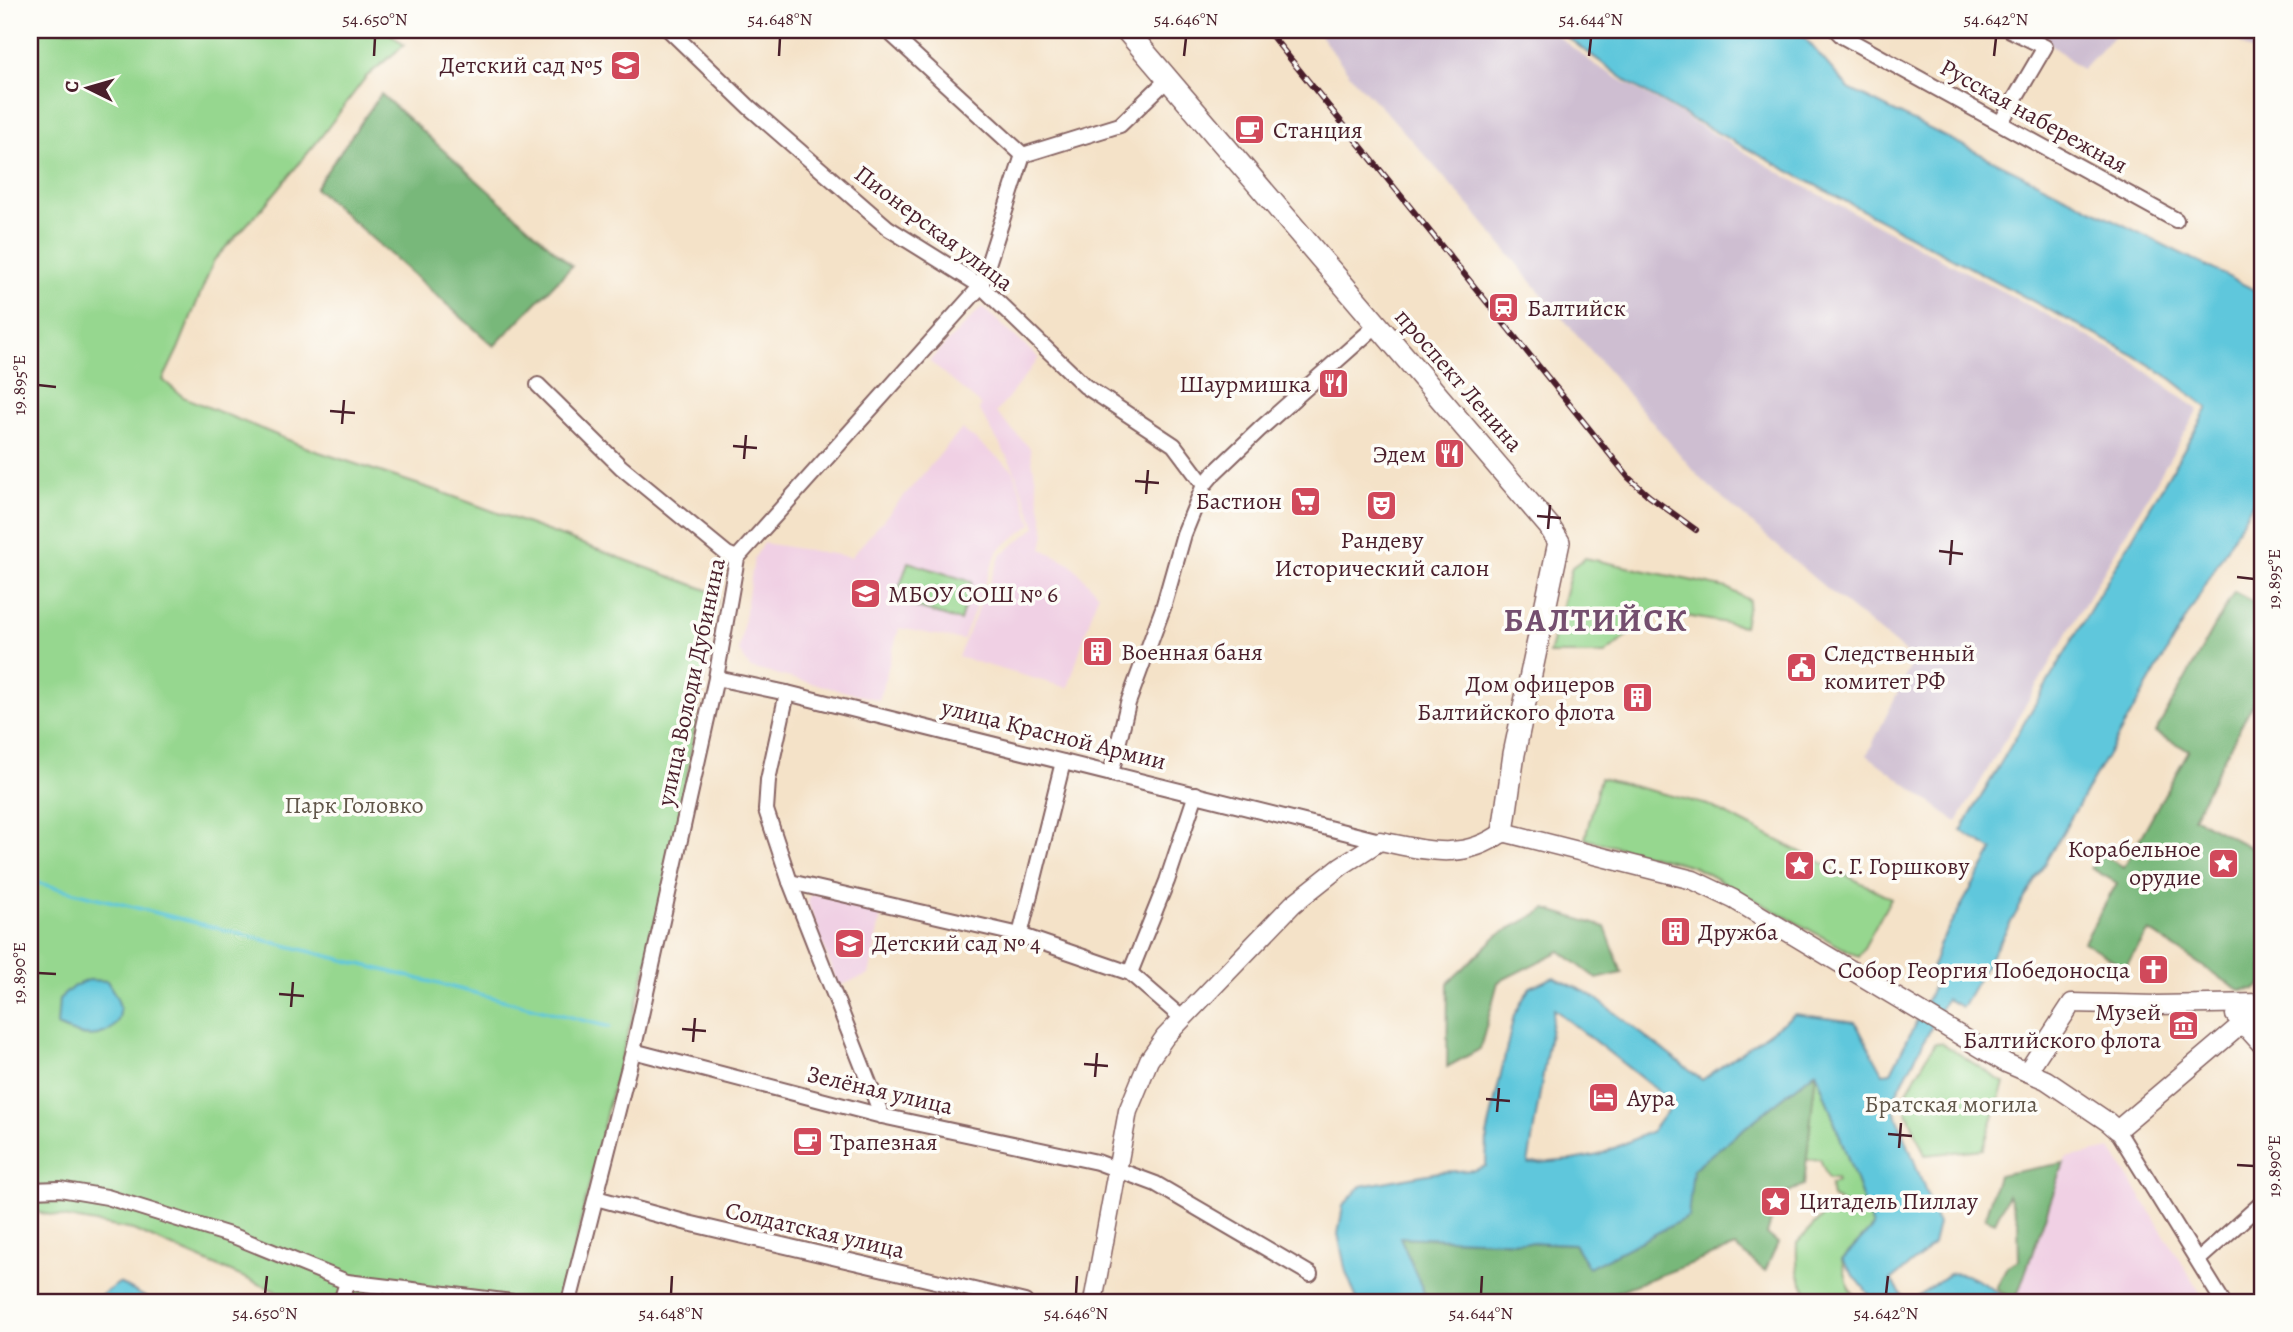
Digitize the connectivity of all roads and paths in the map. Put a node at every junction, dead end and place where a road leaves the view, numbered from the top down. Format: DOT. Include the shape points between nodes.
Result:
graph roads {
  1 [pos="669,30"];
  2 [pos="887,30"];
  3 [pos="1126,30"];
  4 [pos="1836,30"];
  5 [pos="2010,30"];
  6 [pos="1168,79"];
  7 [pos="2000,122"];
  8 [pos="1023,155"];
  9 [pos="2176,220"];
  10 [pos="981,286"];
  11 [pos="1377,325"];
  12 [pos="538,385"];
  13 [pos="1204,485"];
  14 [pos="737,558"];
  15 [pos="716,678"];
  16 [pos="787,693"];
  17 [pos="1063,762"];
  18 [pos="1111,774"];
  19 [pos="1196,794"];
  20 [pos="1503,832"];
  21 [pos="1380,841"];
  22 [pos="790,882"];
  23 [pos="1020,935"];
  24 [pos="1130,973"];
  25 [pos="2225,1004"];
  26 [pos="2263,1004"];
  27 [pos="1182,1018"];
  28 [pos="2243,1024"];
  29 [pos="2263,1046"];
  30 [pos="633,1051"];
  31 [pos="2027,1072"];
  32 [pos="882,1116"];
  33 [pos="2117,1130"];
  34 [pos="1117,1170"];
  35 [pos="30,1190"];
  36 [pos="596,1198"];
  37 [pos="2263,1202"];
  38 [pos="2197,1261"];
  39 [pos="1310,1274"];
  40 [pos="348,1282"];
  41 [pos="341,1302"];
  42 [pos="512,1302"];
  43 [pos="569,1302"];
  44 [pos="1025,1302"];
  45 [pos="1093,1302"];
  46 [pos="2223,1302"];
  1 -- 10 [label="street, Пионерская улица" via="888,228"];
  2 -- 8 [label="street"];
  3 -- 6 [label="main road, проспект Ленина"];
  4 -- 7 [label="street, Русская набережная"];
  5 -- 7 [label="street" via="2045,47"];
  6 -- 8 [label="street" via="1120,125"];
  6 -- 11 [label="main road, проспект Ленина"];
  7 -- 9 [label="street, Русская набережная"];
  8 -- 10 [label="street, улица Володи Дубинина"];
  10 -- 13 [label="street, Пионерская улица" via="1085,386 1174,445"];
  10 -- 14 [label="street, улица Володи Дубинина"];
  11 -- 13 [label="street"];
  11 -- 20 [label="main road, проспект Ленина" via="1559,542 1514,754"];
  12 -- 14 [label="street" via="621,467"];
  13 -- 18 [label="street" via="1128,703"];
  14 -- 15 [label="street, улица Володи Дубинина"];
  15 -- 16 [label="street, улица Красной Армии"];
  15 -- 30 [label="street, улица Володи Дубинина"];
  16 -- 17 [label="street, улица Красной Армии"];
  16 -- 22 [label="street" via="766,810"];
  17 -- 18 [label="street, улица Красной Армии"];
  17 -- 23 [label="street"];
  18 -- 19 [label="street, улица Красной Армии"];
  19 -- 21 [label="street, улица Красной Армии"];
  19 -- 24 [label="street"];
  20 -- 21 [label="street" via="1456,852"];
  20 -- 31 [label="street" via="1712,888"];
  21 -- 27 [label="street" via="1293,904"];
  22 -- 23 [label="street"];
  22 -- 32 [label="street"];
  23 -- 24 [label="street"];
  24 -- 27 [label="street"];
  25 -- 26 [label="street"];
  25 -- 28 [label="street"];
  25 -- 31 [label="street" via="2072,1003"];
  26 -- 28 [label="street"];
  27 -- 34 [label="street" via="1149,1060 1128,1111"];
  28 -- 29 [label="street"];
  28 -- 33 [label="street"];
  30 -- 32 [label="street, Зелёная улица"];
  30 -- 36 [label="street, улица Володи Дубинина"];
  31 -- 33 [label="street" via="2046,1080"];
  32 -- 34 [label="street, Зелёная улица"];
  33 -- 38 [label="street"];
  34 -- 39 [label="street, Зелёная улица" via="1156,1184"];
  34 -- 45 [label="street"];
  35 -- 40 [label="street" via="60,1189 107,1197 236,1237"];
  36 -- 43 [label="street, улица Володи Дубинина"];
  36 -- 44 [label="street, Солдатская улица"];
  37 -- 38 [label="street"];
  38 -- 46 [label="street"];
  40 -- 41 [label="street"];
  40 -- 42 [label="street"];
}
